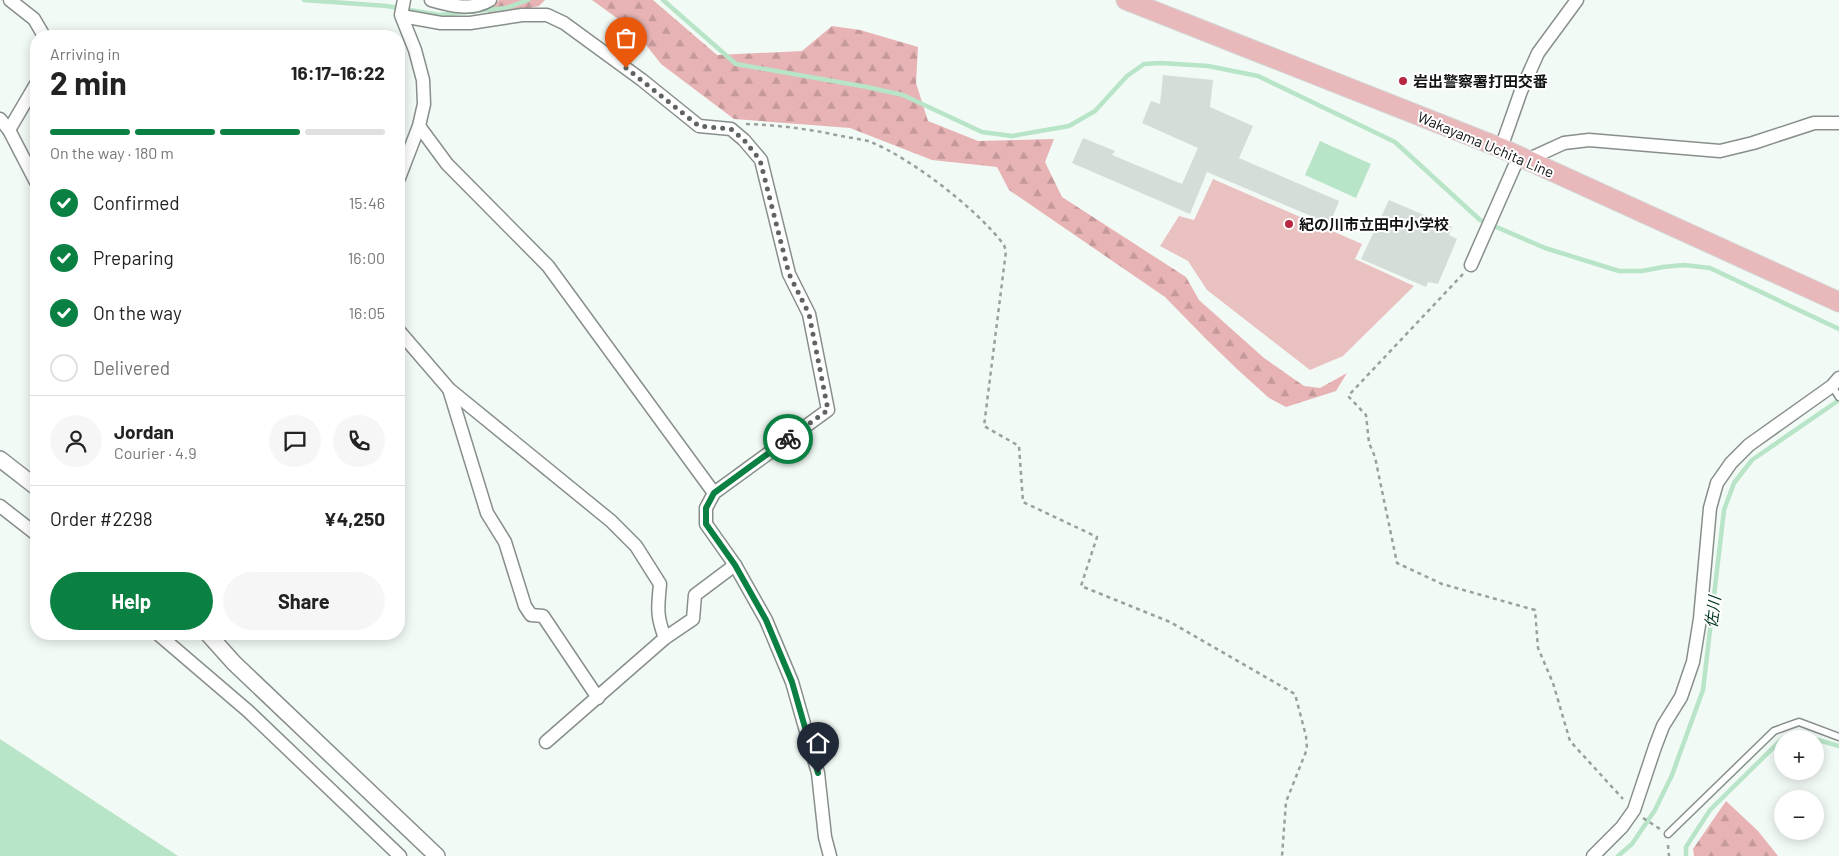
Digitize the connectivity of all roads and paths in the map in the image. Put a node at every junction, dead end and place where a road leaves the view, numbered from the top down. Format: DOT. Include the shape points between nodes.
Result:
graph roads {
  1 [pos="10,0"];
  2 [pos="404,0"];
  3 [pos="431,0"];
  4 [pos="490,0"];
  5 [pos="1126,0"];
  6 [pos="1577,0"];
  7 [pos="402,16"];
  8 [pos="40,30"];
  9 [pos="30,94"];
  10 [pos="0,119"];
  11 [pos="1839,123"];
  12 [pos="419,126"];
  13 [pos="731,129"];
  14 [pos="9,130"];
  15 [pos="1501,148"];
  16 [pos="1523,158"];
  17 [pos="405,162"];
  18 [pos="30,170"];
  19 [pos="1471,265"];
  20 [pos="1839,302"];
  21 [pos="405,338"];
  22 [pos="1836,388"];
  23 [pos="449,389"];
  24 [pos="0,459"];
  25 [pos="30,482"];
  26 [pos="714,493"];
  27 [pos="0,506"];
  28 [pos="30,529"];
  29 [pos="735,565"];
  30 [pos="665,638"];
  31 [pos="165,640"];
  32 [pos="213,640"];
  33 [pos="598,698"];
  34 [pos="1839,736"];
  35 [pos="546,742"];
  36 [pos="1636,812"];
  37 [pos="1659,828"];
  38 [pos="1668,834"];
  39 [pos="400,856"];
  40 [pos="437,856"];
  41 [pos="830,856"];
  42 [pos="1282,856"];
  43 [pos="1593,856"];
  1 -- 8 [label="street" via="34,19"];
  2 -- 7 [label="street"];
  3 -- 4 [label="street" via="451,6 477,6"];
  5 -- 15 [label="main road, Wakayama Uchita Line"];
  6 -- 15 [label="street" via="1538,53 1520,92"];
  7 -- 12 [label="street" via="423,80 424,104"];
  7 -- 13 [label="street" via="441,23 470,23 522,15 547,15 564,23 699,126"];
  9 -- 14 [label="street"];
  10 -- 14 [label="street"];
  11 -- 16 [label="street" via="1814,123 1720,151 1589,140 1564,143"];
  12 -- 17 [label="street"];
  12 -- 26 [label="street" via="447,164 548,266"];
  13 -- 26 [label="street" via="760,160 789,274 809,314 828,410"];
  13 -- 42 [label="path" via="738,124 779,125 870,142 904,158 944,188 975,214 1004,245 1006,251 984,426 1019,446 1023,502 1097,537 1081,586 1170,622 1295,694 1307,749 1286,802"];
  14 -- 18 [label="street"];
  15 -- 16 [label="main road, Wakayama Uchita Line"];
  16 -- 19 [label="street"];
  16 -- 20 [label="main road, Wakayama Uchita Line"];
  19 -- 36 [label="path" via="1348,396 1366,415 1369,443 1397,563 1442,584 1535,610 1538,648 1553,683 1570,741"];
  21 -- 23 [label="street"];
  22 -- 36 [label="street" via="1749,445 1717,483 1710,508 1693,662 1681,697 1657,740"];
  23 -- 30 [label="street" via="612,521 636,546 660,584 657,612"];
  23 -- 33 [label="street" via="487,513 505,542 525,606 531,615 543,616"];
  24 -- 25 [label="street"];
  26 -- 29 [label="street" via="706,508 706,524"];
  27 -- 28 [label="street"];
  29 -- 30 [label="street" via="695,595 693,620"];
  29 -- 41 [label="street" via="766,620 792,682 818,773"];
  30 -- 33 [label="street"];
  31 -- 39 [label="street" via="248,711"];
  32 -- 40 [label="street"];
  33 -- 35 [label="street"];
  34 -- 38 [label="lane" via="1799,722 1774,731"];
  36 -- 37 [label="path"];
  36 -- 43 [label="street"];
}
